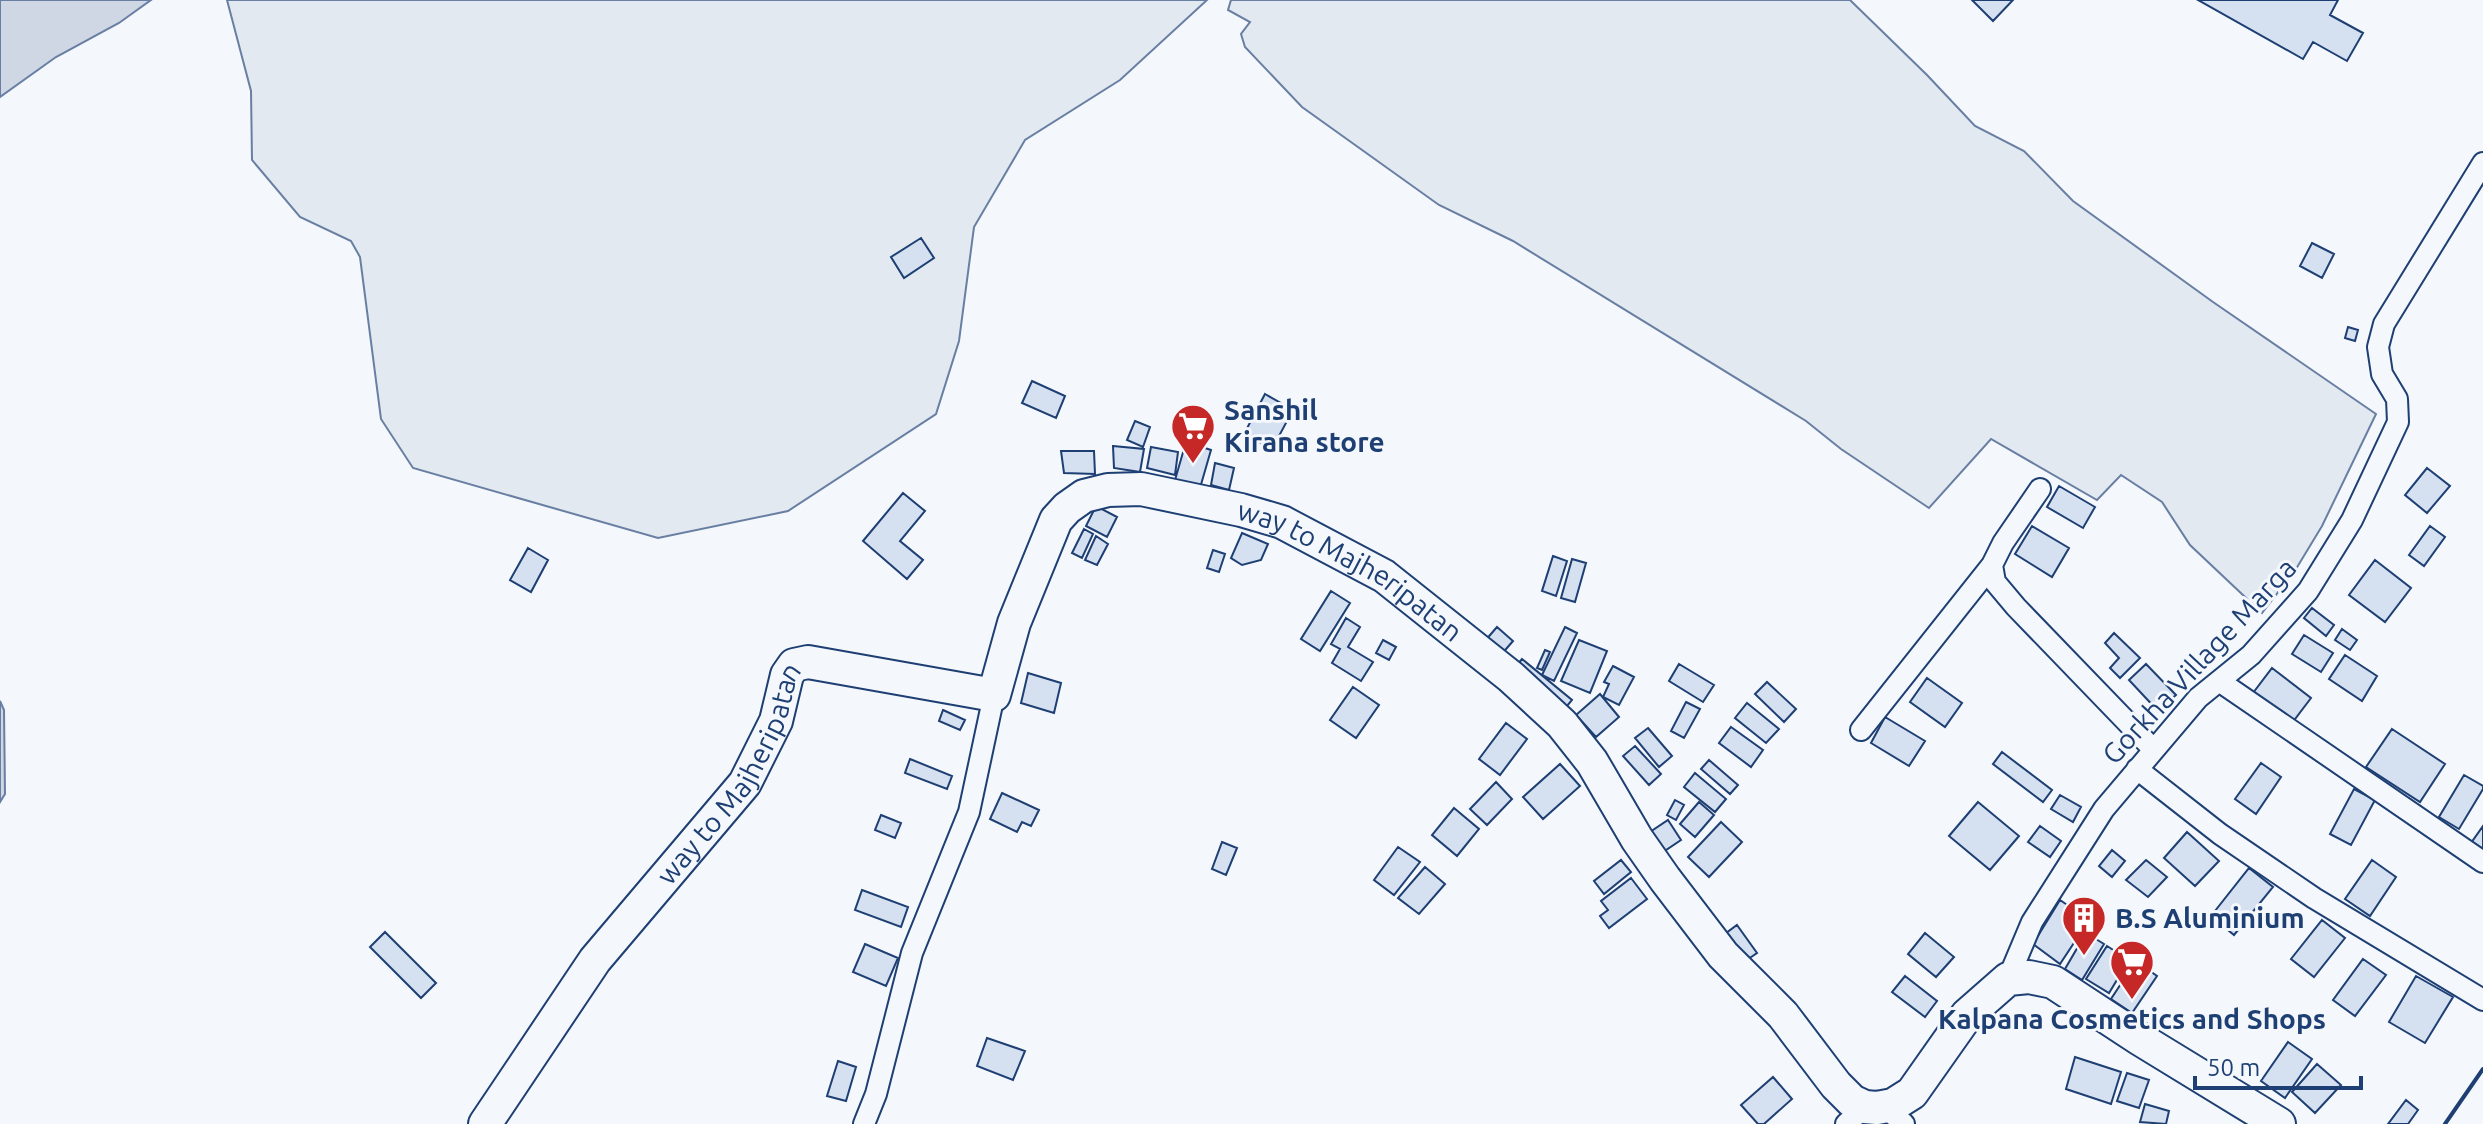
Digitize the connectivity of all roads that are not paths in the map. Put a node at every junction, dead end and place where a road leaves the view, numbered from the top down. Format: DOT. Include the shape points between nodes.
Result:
graph roads {
  1 [pos="2483,163"];
  2 [pos="2040,489"];
  3 [pos="1992,565"];
  4 [pos="2219,681"];
  5 [pos="994,695"];
  6 [pos="1861,730"];
  7 [pos="2154,750"];
  8 [pos="2137,769"];
  9 [pos="2483,862"];
  10 [pos="2008,979"];
  11 [pos="2483,1000"];
  12 [pos="1875,1115"];
  13 [pos="485,1124"];
  14 [pos="864,1124"];
  15 [pos="2279,1124"];
  1 -- 4 [label="street, Gorkha Village Marga" via="2384,324 2378,347 2382,374 2397,399 2398,422 2352,520 2308,591 2251,655"];
  2 -- 3 [label="street"];
  3 -- 6 [label="street"];
  3 -- 7 [label="street" via="1995,582 2016,607"];
  4 -- 7 [label="street, Gorkha Village Marga"];
  4 -- 9 [label="street"];
  5 -- 12 [label="main road, way to Majheripatan" via="1014,623 1052,529 1084,496 1141,489 1282,522 1384,576 1562,724 1592,762 1637,839 1723,955 1783,1015 1836,1085"];
  5 -- 13 [label="main road, way to Majheripatan" via="808,662 794,665 776,721 745,783 595,960"];
  5 -- 14 [label="street" via="969,812 912,953"];
  7 -- 8 [label="street, Gorkha Village Marga"];
  8 -- 10 [label="street, Gorkha Village Marga" via="2044,901"];
  8 -- 11 [label="street" via="2314,898"];
  10 -- 12 [label="main road, way to Majheripatan" via="1967,1015 1912,1093"];
  10 -- 15 [label="main road" via="2053,982"];
}
